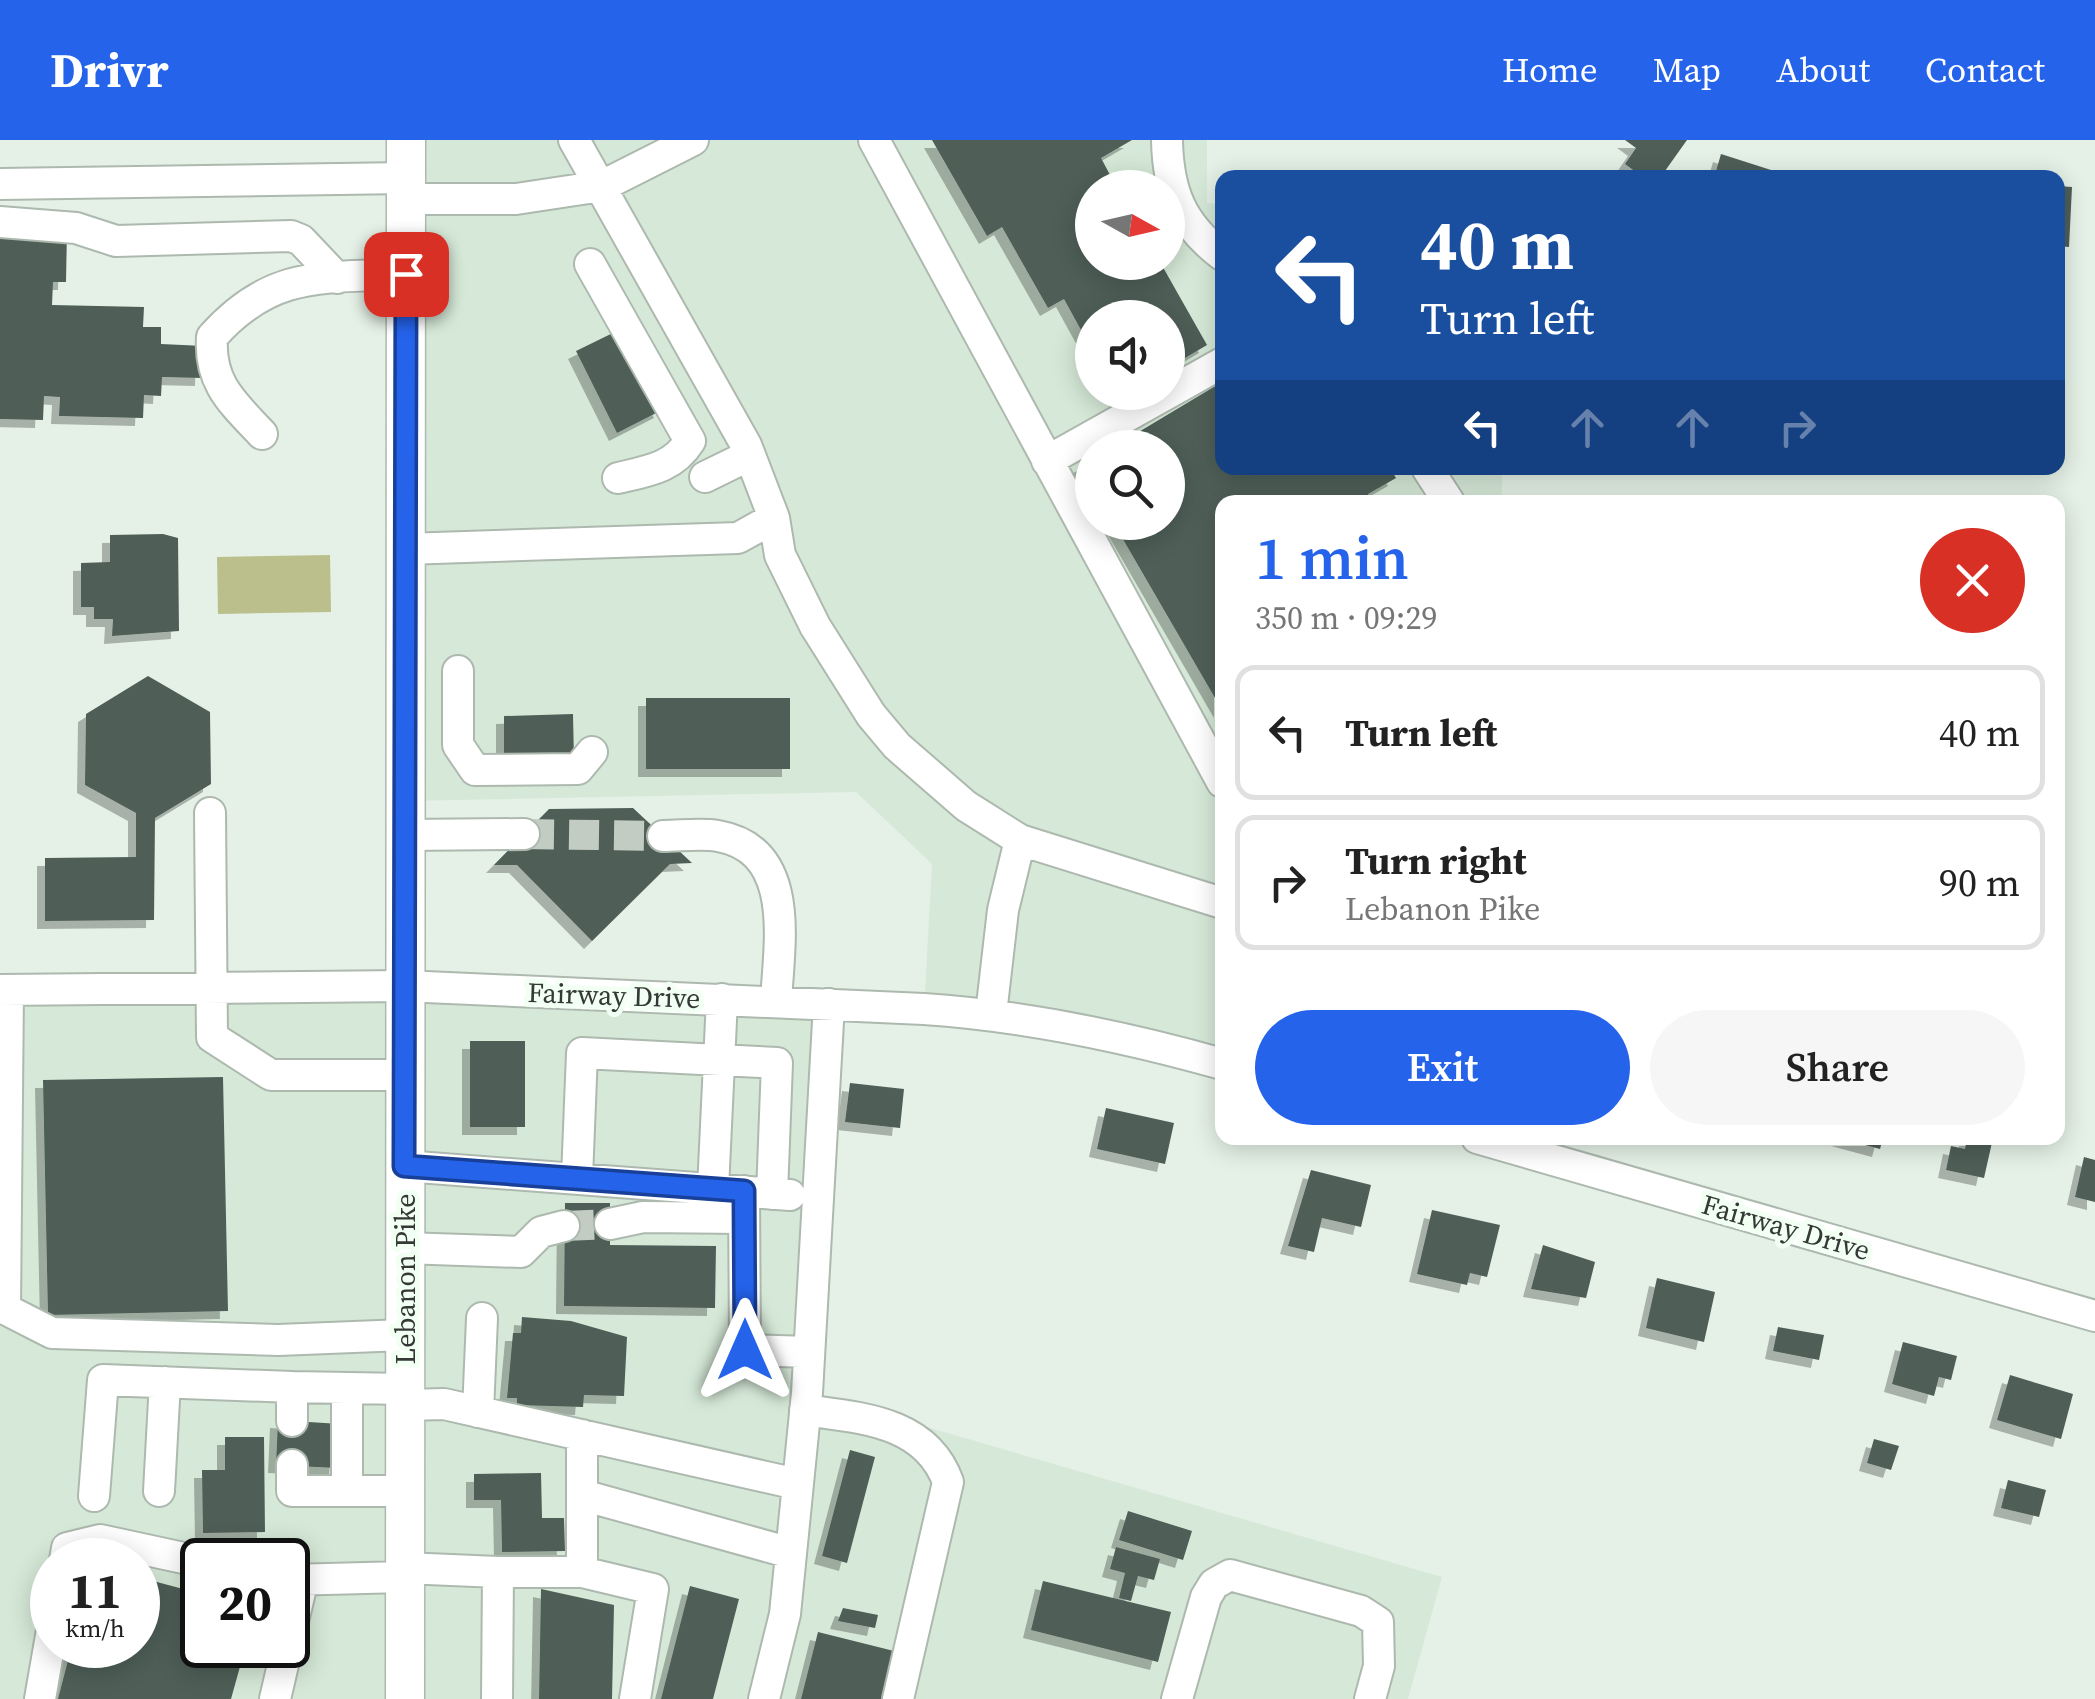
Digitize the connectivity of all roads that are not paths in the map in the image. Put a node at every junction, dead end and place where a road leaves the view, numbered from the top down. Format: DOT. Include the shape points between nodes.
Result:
graph roads {
  1 [pos="406,140"];
  2 [pos="574,140"];
  3 [pos="693,140"];
  4 [pos="874,140"];
  5 [pos="1167,140"];
  6 [pos="0,184"];
  7 [pos="602,186"];
  8 [pos="406,189"];
  9 [pos="0,222"];
  10 [pos="1215,248"];
  11 [pos="590,264"];
  12 [pos="406,274"];
  13 [pos="337,278"];
  14 [pos="1215,367"];
  15 [pos="262,434"];
  16 [pos="750,455"];
  17 [pos="1047,461"];
  18 [pos="618,478"];
  19 [pos="705,478"];
  20 [pos="774,518"];
  21 [pos="405,549"];
  22 [pos="458,671"];
  23 [pos="592,752"];
  24 [pos="1215,769"];
  25 [pos="210,812"];
  26 [pos="524,834"];
  27 [pos="404,836"];
  28 [pos="663,836"];
  29 [pos="1020,840"];
  30 [pos="1215,901"];
  31 [pos="403,986"];
  32 [pos="212,988"];
  33 [pos="4,990"];
  34 [pos="722,999"];
  35 [pos="776,1001"];
  36 [pos="829,1004"];
  37 [pos="991,1014"];
  38 [pos="719,1060"];
  39 [pos="1215,1062"];
  40 [pos="404,1075"];
  41 [pos="1500,1145"];
  42 [pos="404,1166"];
  43 [pos="577,1178"];
  44 [pos="712,1188"];
  45 [pos="818,1197"];
  46 [pos="753,1201"];
  47 [pos="3,1224"];
  48 [pos="610,1224"];
  49 [pos="564,1226"];
  50 [pos="404,1248"];
  51 [pos="3,1310"];
  52 [pos="2095,1316"];
  53 [pos="482,1318"];
  54 [pos="404,1335"];
  55 [pos="809,1352"];
  56 [pos="166,1382"];
  57 [pos="292,1387"];
  58 [pos="347,1389"];
  59 [pos="406,1397"];
  60 [pos="805,1410"];
  61 [pos="478,1412"];
  62 [pos="292,1421"];
  63 [pos="582,1435"];
  64 [pos="292,1466"];
  65 [pos="797,1484"];
  66 [pos="159,1491"];
  67 [pos="347,1491"];
  68 [pos="405,1491"];
  69 [pos="582,1495"];
  70 [pos="94,1496"];
  71 [pos="790,1553"];
  72 [pos="404,1572"];
  73 [pos="498,1572"];
  74 [pos="582,1572"];
  75 [pos="310,1581"];
  76 [pos="45,1668"];
  77 [pos="281,1668"];
  78 [pos="40,1699"];
  79 [pos="276,1699"];
  80 [pos="405,1699"];
  81 [pos="497,1699"];
  82 [pos="635,1699"];
  83 [pos="764,1699"];
  84 [pos="898,1699"];
  85 [pos="1176,1699"];
  86 [pos="1370,1699"];
  1 -- 8 [label="main road, Lebanon Pike"];
  2 -- 7 [label="street"];
  3 -- 7 [label="street"];
  4 -- 17 [label="street"];
  5 -- 10 [label="street" via="1168,178 1185,222"];
  6 -- 8 [label="street"];
  7 -- 8 [label="street" via="516,199"];
  7 -- 16 [label="street"];
  8 -- 12 [label="main road, Lebanon Pike"];
  9 -- 13 [label="street" via="76,228 116,241 291,236"];
  11 -- 18 [label="street" via="690,441 664,467"];
  12 -- 13 [label="street"];
  12 -- 21 [label="main road, Lebanon Pike"];
  13 -- 15 [label="street" via="265,292 238,308 212,338 213,375"];
  14 -- 17 [label="street"];
  16 -- 19 [label="street"];
  16 -- 20 [label="street"];
  17 -- 24 [label="street"];
  20 -- 21 [label="street" via="738,538"];
  20 -- 29 [label="street" via="788,571 815,626 871,715 966,806"];
  21 -- 27 [label="main road, Lebanon Pike"];
  22 -- 23 [label="street" via="458,745 476,770 578,769"];
  25 -- 32 [label="street"];
  26 -- 27 [label="street"];
  27 -- 31 [label="main road, Lebanon Pike"];
  28 -- 35 [label="street" via="721,837 767,867 778,897"];
  29 -- 30 [label="street"];
  29 -- 37 [label="street"];
  31 -- 32 [label="street, Fairway Drive"];
  31 -- 34 [label="street, Fairway Drive"];
  31 -- 40 [label="main road, Lebanon Pike"];
  32 -- 33 [label="street, Fairway Drive"];
  32 -- 40 [label="street" via="212,1036 271,1075"];
  33 -- 47 [label="street"];
  34 -- 35 [label="street, Fairway Drive"];
  34 -- 38 [label="street"];
  35 -- 36 [label="street, Fairway Drive"];
  36 -- 37 [label="street, Fairway Drive"];
  36 -- 45 [label="street"];
  37 -- 39 [label="street, Fairway Drive" via="1118,1034"];
  38 -- 43 [label="street" via="582,1053"];
  38 -- 44 [label="street"];
  38 -- 46 [label="street" via="777,1062"];
  40 -- 42 [label="main road, Lebanon Pike"];
  41 -- 52 [label="street, Fairway Drive"];
  42 -- 43 [label="street"];
  42 -- 50 [label="main road, Lebanon Pike"];
  43 -- 44 [label="street"];
  44 -- 46 [label="street"];
  45 -- 46 [label="street"];
  45 -- 55 [label="street"];
  46 -- 48 [label="street"];
  46 -- 55 [label="street" via="745,1350"];
  47 -- 51 [label="street"];
  49 -- 50 [label="street" via="541,1232 521,1252"];
  50 -- 54 [label="main road, Lebanon Pike"];
  51 -- 54 [label="street" via="52,1334 278,1340"];
  53 -- 61 [label="street"];
  54 -- 59 [label="main road, Lebanon Pike"];
  55 -- 60 [label="street"];
  56 -- 57 [label="street"];
  56 -- 66 [label="street"];
  56 -- 70 [label="street" via="104,1380"];
  57 -- 58 [label="street"];
  57 -- 62 [label="street"];
  58 -- 59 [label="street"];
  58 -- 67 [label="street"];
  59 -- 61 [label="street"];
  59 -- 68 [label="main road, Lebanon Pike"];
  60 -- 65 [label="street"];
  60 -- 84 [label="street" via="907,1430 942,1464 948,1482"];
  61 -- 63 [label="street"];
  63 -- 65 [label="street"];
  63 -- 69 [label="street"];
  64 -- 67 [label="street" via="292,1491"];
  65 -- 71 [label="street"];
  67 -- 68 [label="street"];
  68 -- 72 [label="main road, Lebanon Pike"];
  69 -- 71 [label="street"];
  69 -- 74 [label="street"];
  71 -- 83 [label="street" via="785,1614"];
  72 -- 73 [label="street"];
  72 -- 75 [label="street"];
  72 -- 80 [label="main road, Lebanon Pike"];
  73 -- 74 [label="street"];
  73 -- 81 [label="street"];
  74 -- 82 [label="street" via="652,1589"];
  76 -- 78 [label="street"];
  77 -- 79 [label="street"];
  85 -- 86 [label="street" via="1206,1597 1230,1575 1362,1611 1378,1622 1379,1666"];
}
